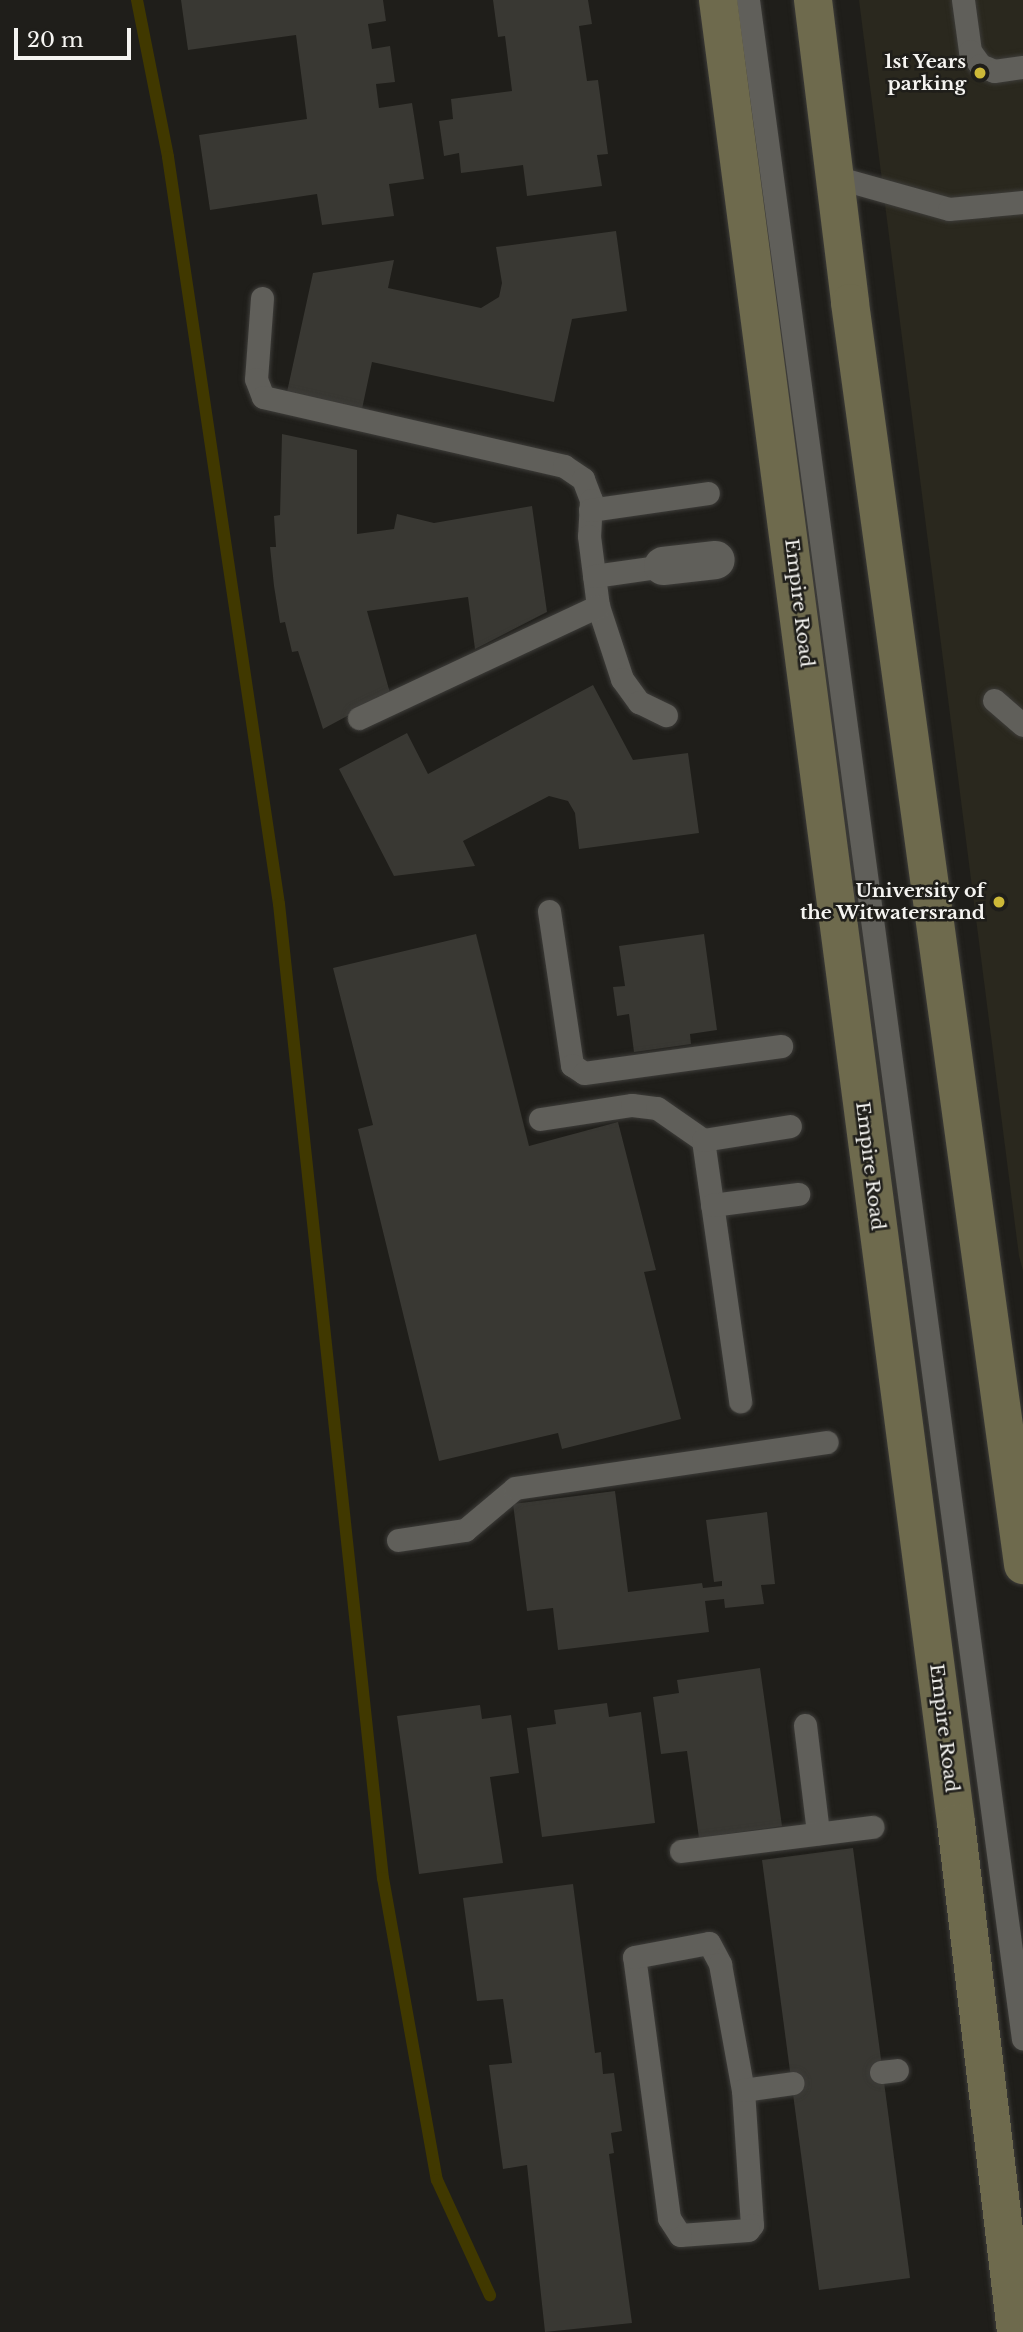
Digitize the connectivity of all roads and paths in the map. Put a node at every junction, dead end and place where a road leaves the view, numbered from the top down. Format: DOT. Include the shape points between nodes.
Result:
graph roads {
  1 [pos="718,0"];
  2 [pos="748,0"];
  3 [pos="813,0"];
  4 [pos="963,0"];
  5 [pos="1023,67"];
  6 [pos="835,177"];
  7 [pos="1023,202"];
  8 [pos="262,298"];
  9 [pos="708,493"];
  10 [pos="590,510"];
  11 [pos="716,560"];
  12 [pos="663,566"];
  13 [pos="594,576"];
  14 [pos="598,606"];
  15 [pos="994,700"];
  16 [pos="666,715"];
  17 [pos="359,718"];
  18 [pos="1023,725"];
  19 [pos="549,911"];
  20 [pos="781,1046"];
  21 [pos="540,1119"];
  22 [pos="790,1126"];
  23 [pos="703,1140"];
  24 [pos="798,1194"];
  25 [pos="712,1205"];
  26 [pos="740,1401"];
  27 [pos="827,1442"];
  28 [pos="398,1540"];
  29 [pos="1023,1565"];
  30 [pos="805,1725"];
  31 [pos="872,1827"];
  32 [pos="818,1833"];
  33 [pos="681,1852"];
  34 [pos="1023,2039"];
  35 [pos="793,2083"];
  36 [pos="743,2090"];
  37 [pos="1016,2332"];
  1 -- 37 [label="main road, Empire Road" via="953,1795"];
  2 -- 34 [label="lane"];
  3 -- 6 [label="main road"];
  4 -- 5 [label="lane" via="970,51 980,65 994,71"];
  6 -- 7 [label="lane" via="949,209"];
  6 -- 29 [label="main road"];
  8 -- 10 [label="lane" via="256,379 263,397 564,466 583,479"];
  9 -- 10 [label="lane"];
  10 -- 13 [label="lane"];
  11 -- 12 [label="street"];
  12 -- 13 [label="lane"];
  13 -- 14 [label="lane"];
  14 -- 16 [label="lane" via="622,679 639,702"];
  14 -- 17 [label="lane"];
  15 -- 18 [label="lane"];
  19 -- 20 [label="lane" via="572,1065 584,1073"];
  21 -- 23 [label="lane" via="632,1105 657,1108"];
  22 -- 23 [label="lane"];
  23 -- 25 [label="lane"];
  24 -- 25 [label="lane"];
  25 -- 26 [label="lane"];
  27 -- 28 [label="lane" via="514,1488 465,1530"];
  30 -- 32 [label="lane"];
  31 -- 32 [label="lane"];
  32 -- 33 [label="lane"];
  35 -- 36 [label="lane"];
  36 -- 36 [label="lane" via="752,2225 748,2230 681,2235 669,2218 634,1957 709,1943 720,1964"];
}
